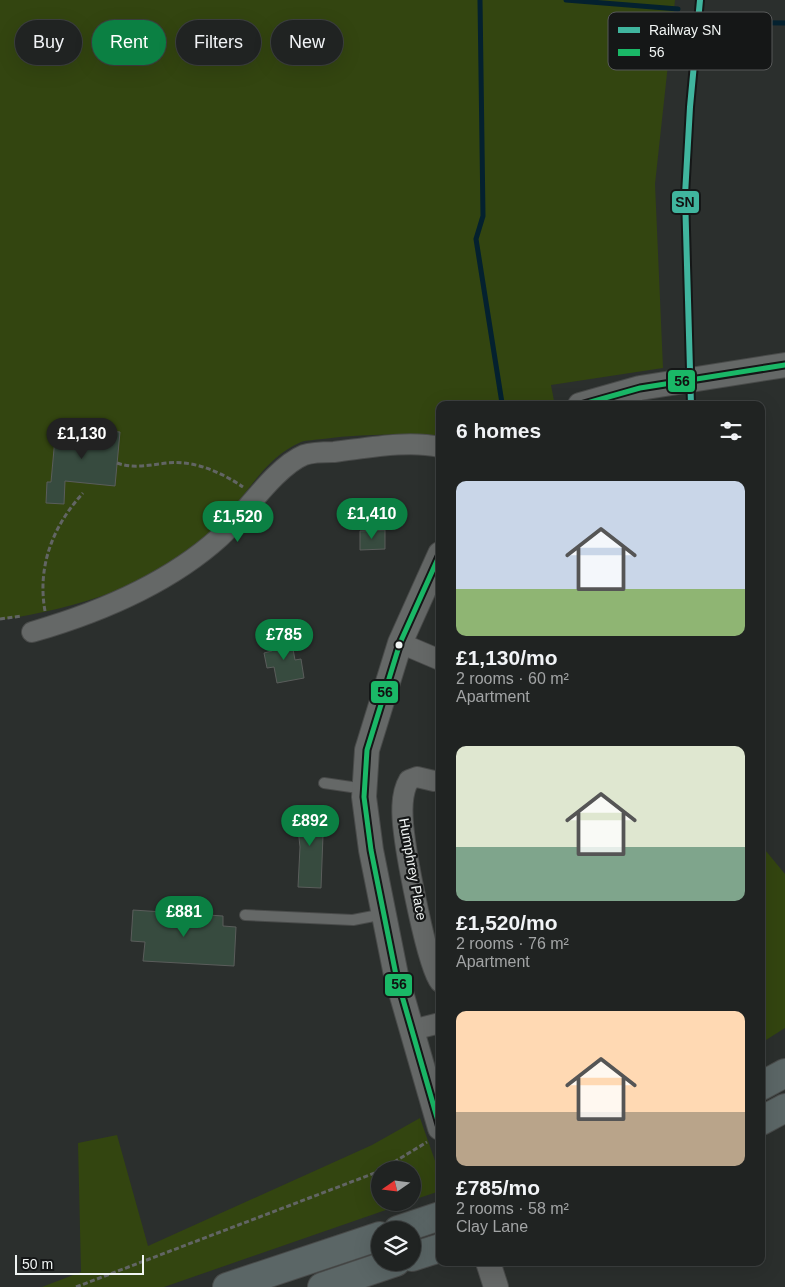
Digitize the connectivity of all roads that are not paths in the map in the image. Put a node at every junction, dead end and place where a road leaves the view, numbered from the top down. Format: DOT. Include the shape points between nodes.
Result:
graph roads {
  1 [pos="785,365"];
  2 [pos="595,401"];
  3 [pos="436,445"];
  4 [pos="436,563"];
  5 [pos="32,632"];
  6 [pos="400,643"];
  7 [pos="436,658"];
  8 [pos="434,781"];
  9 [pos="324,783"];
  10 [pos="365,789"];
  11 [pos="384,914"];
  12 [pos="246,915"];
  13 [pos="436,975"];
  14 [pos="436,1024"];
  15 [pos="412,1030"];
  16 [pos="785,1073"];
  17 [pos="765,1084"];
  18 [pos="436,1134"];
  19 [pos="433,1218"];
  20 [pos="421,1222"];
  21 [pos="371,1239"];
  22 [pos="436,1249"];
  23 [pos="421,1254"];
  24 [pos="489,1266"];
  25 [pos="371,1270"];
  26 [pos="227,1287"];
  27 [pos="322,1287"];
  28 [pos="496,1287"];
  1 -- 2 [label="street" via="650,386"];
  3 -- 5 [label="street" via="305,455 290,464 220,537 172,572 76,619"];
  4 -- 6 [label="street"];
  6 -- 7 [label="street"];
  6 -- 10 [label="street" via="367,750"];
  8 -- 13 [label="street, Humphrey Place" via="417,777 409,780 403,812 404,834 428,954"];
  9 -- 10 [label="lane"];
  10 -- 11 [label="street" via="370,850"];
  11 -- 12 [label="lane" via="353,920"];
  11 -- 15 [label="street" via="396,975"];
  14 -- 15 [label="street"];
  15 -- 18 [label="street"];
  16 -- 17 [label="highway"];
  19 -- 20 [label="highway"];
  21 -- 26 [label="highway"];
  22 -- 23 [label="highway"];
  24 -- 28 [label="street"];
  25 -- 27 [label="highway"];
}
